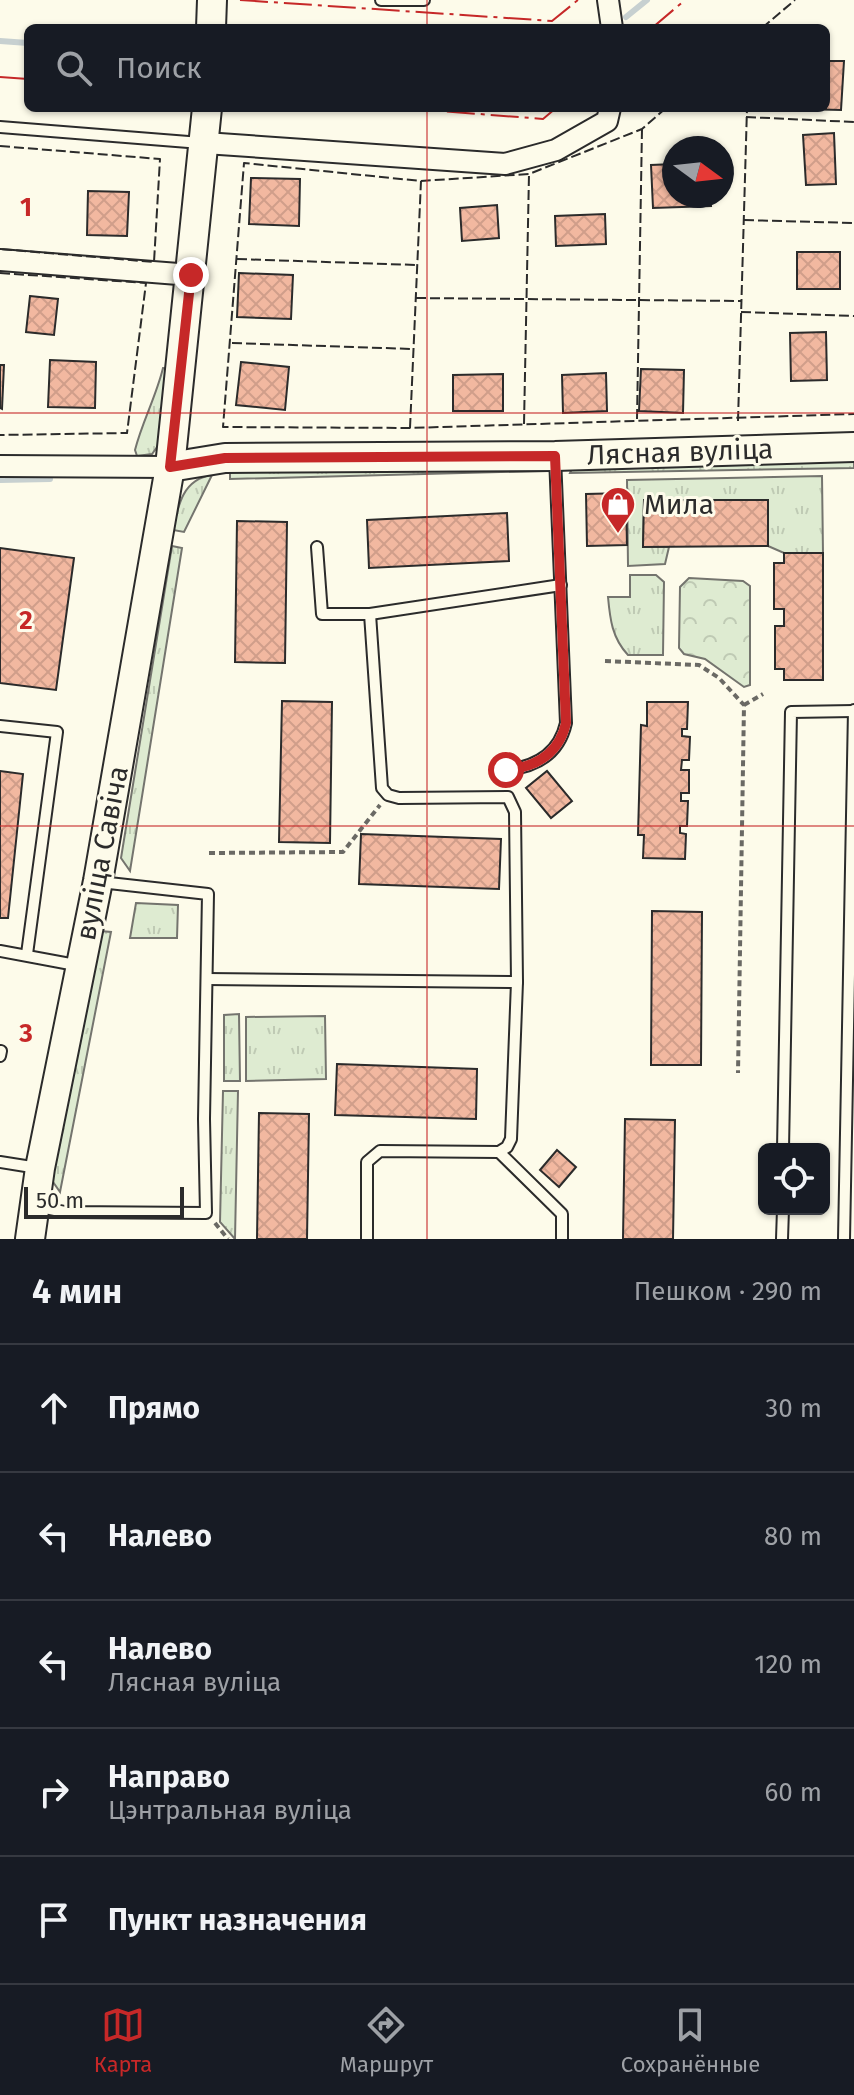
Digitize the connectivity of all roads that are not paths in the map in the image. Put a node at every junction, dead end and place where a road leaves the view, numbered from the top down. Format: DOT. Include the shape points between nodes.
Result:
graph roads {
  1 [pos="212,0"];
  2 [pos="381,0"];
  3 [pos="424,0"];
  4 [pos="608,0"];
  5 [pos="211,24"];
  6 [pos="611,24"];
  7 [pos="207,112"];
  8 [pos="609,112"];
  9 [pos="0,127"];
  10 [pos="205,143"];
  11 [pos="0,260"];
  12 [pos="191,275"];
  13 [pos="854,447"];
  14 [pos="555,456"];
  15 [pos="0,466"];
  16 [pos="170,467"];
  17 [pos="317,547"];
  18 [pos="561,585"];
  19 [pos="370,614"];
  20 [pos="854,711"];
  21 [pos="0,726"];
  22 [pos="506,770"];
  23 [pos="98,881"];
  24 [pos="0,951"];
  25 [pos="27,954"];
  26 [pos="81,966"];
  27 [pos="207,979"];
  28 [pos="517,982"];
  29 [pos="783,1143"];
  30 [pos="499,1152"];
  31 [pos="0,1162"];
  32 [pos="40,1168"];
  33 [pos="34,1206"];
  34 [pos="783,1215"];
  35 [pos="30,1239"];
  36 [pos="367,1239"];
  37 [pos="562,1239"];
  38 [pos="782,1239"];
  39 [pos="844,1239"];
  1 -- 5 [label="street"];
  2 -- 3 [label="lane"];
  4 -- 6 [label="street"];
  7 -- 10 [label="street, вуліца Савіча"];
  8 -- 10 [label="street" via="607,121 556,150 505,164"];
  9 -- 10 [label="lane"];
  10 -- 12 [label="street, вуліца Савіча"];
  11 -- 12 [label="street"];
  12 -- 16 [label="street, вуліца Савіча"];
  13 -- 14 [label="street, Лясная вуліца"];
  14 -- 16 [label="street, Лясная вуліца" via="225,458"];
  14 -- 18 [label="lane"];
  15 -- 16 [label="street"];
  16 -- 23 [label="street, вуліца Савіча"];
  17 -- 19 [label="lane" via="322,614"];
  18 -- 19 [label="lane"];
  18 -- 22 [label="lane" via="563,735 538,763"];
  19 -- 28 [label="lane" via="382,788 388,795 508,797 515,812"];
  20 -- 29 [label="lane" via="791,712"];
  20 -- 39 [label="lane"];
  21 -- 25 [label="lane" via="57,732"];
  23 -- 26 [label="street, вуліца Савіча"];
  23 -- 27 [label="lane" via="208,894"];
  24 -- 25 [label="lane"];
  25 -- 26 [label="lane"];
  26 -- 32 [label="street, вуліца Савіча"];
  27 -- 28 [label="lane"];
  27 -- 33 [label="lane" via="206,1213 65,1212"];
  28 -- 30 [label="lane" via="511,1139"];
  30 -- 36 [label="lane" via="373,1154 367,1162"];
  30 -- 37 [label="lane" via="562,1214"];
  31 -- 32 [label="lane"];
  32 -- 33 [label="street, вуліца Савіча"];
  33 -- 35 [label="street, вуліца Савіча"];
  34 -- 38 [label="lane"];
}
